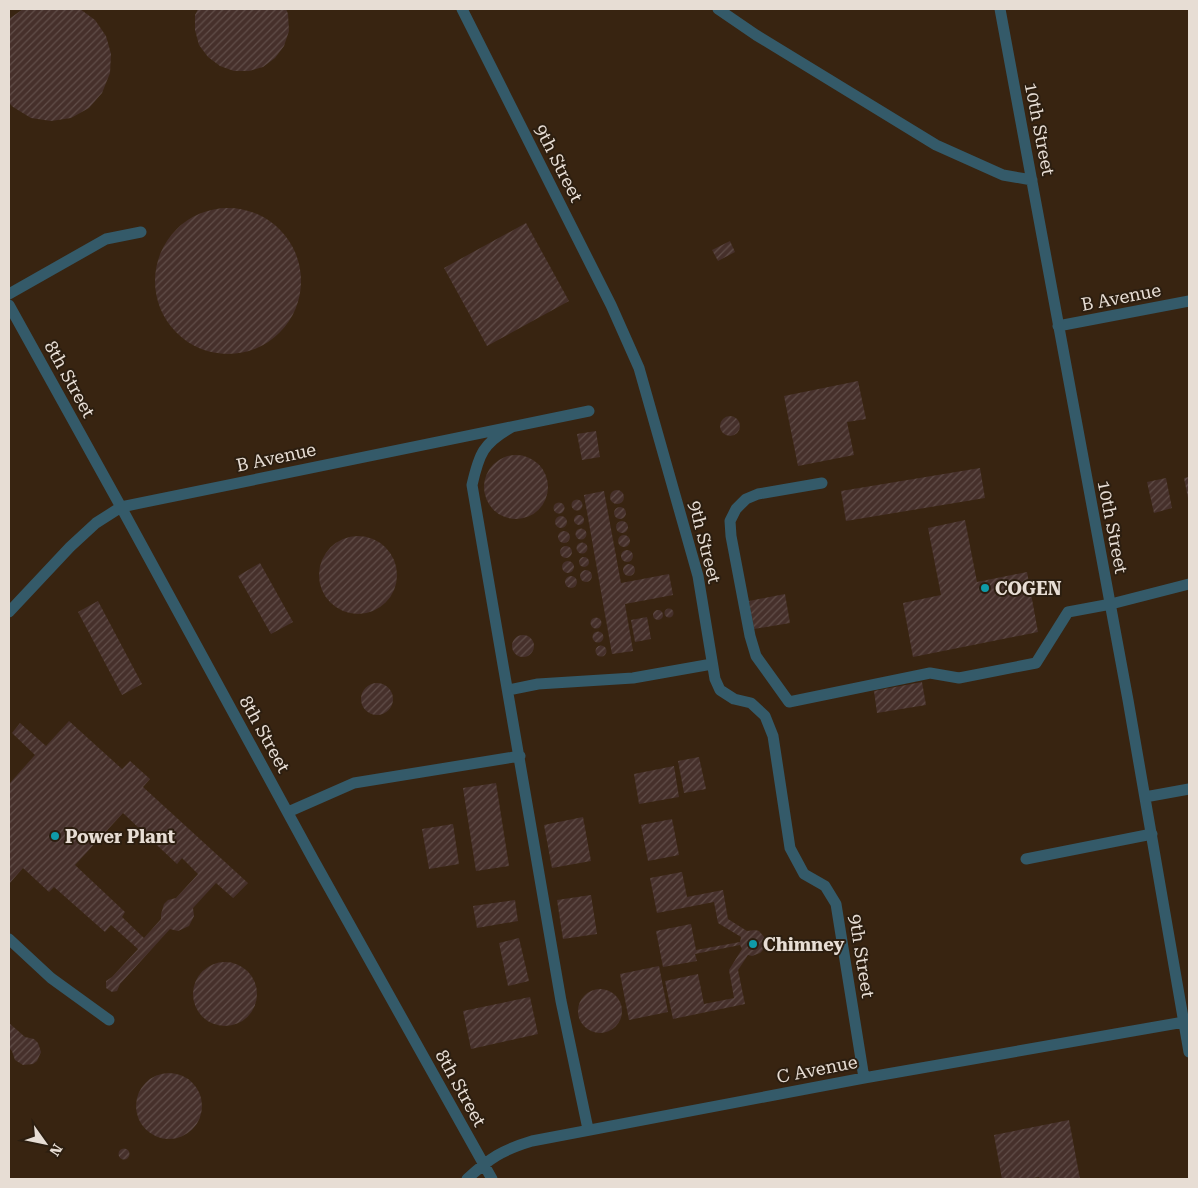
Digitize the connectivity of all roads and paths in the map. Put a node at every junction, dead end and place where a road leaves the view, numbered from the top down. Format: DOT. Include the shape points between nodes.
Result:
graph roads {
  1 [pos="462,9"];
  2 [pos="718,9"];
  3 [pos="1000,9"];
  4 [pos="1032,180"];
  5 [pos="141,232"];
  6 [pos="9,294"];
  7 [pos="1189,302"];
  8 [pos="9,305"];
  9 [pos="1058,326"];
  10 [pos="590,411"];
  11 [pos="512,426"];
  12 [pos="822,483"];
  13 [pos="122,507"];
  14 [pos="1189,584"];
  15 [pos="1110,604"];
  16 [pos="9,612"];
  17 [pos="712,664"];
  18 [pos="508,690"];
  19 [pos="520,756"];
  20 [pos="1189,789"];
  21 [pos="1145,796"];
  22 [pos="288,812"];
  23 [pos="1152,834"];
  24 [pos="1026,859"];
  25 [pos="9,939"];
  26 [pos="109,1020"];
  27 [pos="1184,1022"];
  28 [pos="1189,1052"];
  29 [pos="864,1078"];
  30 [pos="588,1129"];
  31 [pos="483,1164"];
  32 [pos="467,1179"];
  33 [pos="492,1179"];
  1 -- 17 [label="lane, 9th Street" via="611,305 639,368 698,576"];
  2 -- 4 [label="lane" via="936,145 1003,175"];
  3 -- 4 [label="lane, 10th Street"];
  4 -- 9 [label="lane, 10th Street"];
  5 -- 6 [label="lane" via="106,239"];
  7 -- 9 [label="lane, B Avenue"];
  8 -- 13 [label="lane, 8th Street"];
  9 -- 15 [label="lane, 10th Street"];
  10 -- 11 [label="lane, B Avenue"];
  11 -- 13 [label="lane, B Avenue"];
  11 -- 18 [label="lane" via="484,448 472,485"];
  12 -- 15 [label="lane" via="758,494 746,499 730,521 756,656 789,702 930,673 959,678 1036,662 1068,612"];
  13 -- 16 [label="lane, B Avenue" via="96,523 70,547"];
  13 -- 22 [label="lane, 8th Street"];
  14 -- 15 [label="lane"];
  15 -- 21 [label="lane, 10th Street"];
  17 -- 18 [label="lane" via="633,678 538,684"];
  17 -- 29 [label="lane, 9th Street" via="720,690 734,699 751,703 765,716 772,736 790,848 804,874 824,886 836,904"];
  18 -- 19 [label="lane"];
  19 -- 22 [label="lane" via="354,783"];
  19 -- 30 [label="lane" via="561,1001"];
  20 -- 21 [label="lane"];
  21 -- 23 [label="lane, 10th Street"];
  22 -- 31 [label="lane, 8th Street"];
  23 -- 24 [label="lane"];
  23 -- 27 [label="lane, 10th Street"];
  25 -- 26 [label="lane" via="51,978"];
  27 -- 28 [label="lane, 10th Street"];
  27 -- 29 [label="lane, C Avenue"];
  29 -- 30 [label="lane, C Avenue"];
  30 -- 31 [label="lane, C Avenue" via="515,1146"];
  31 -- 32 [label="lane, C Avenue"];
  31 -- 33 [label="lane, 8th Street"];
}
